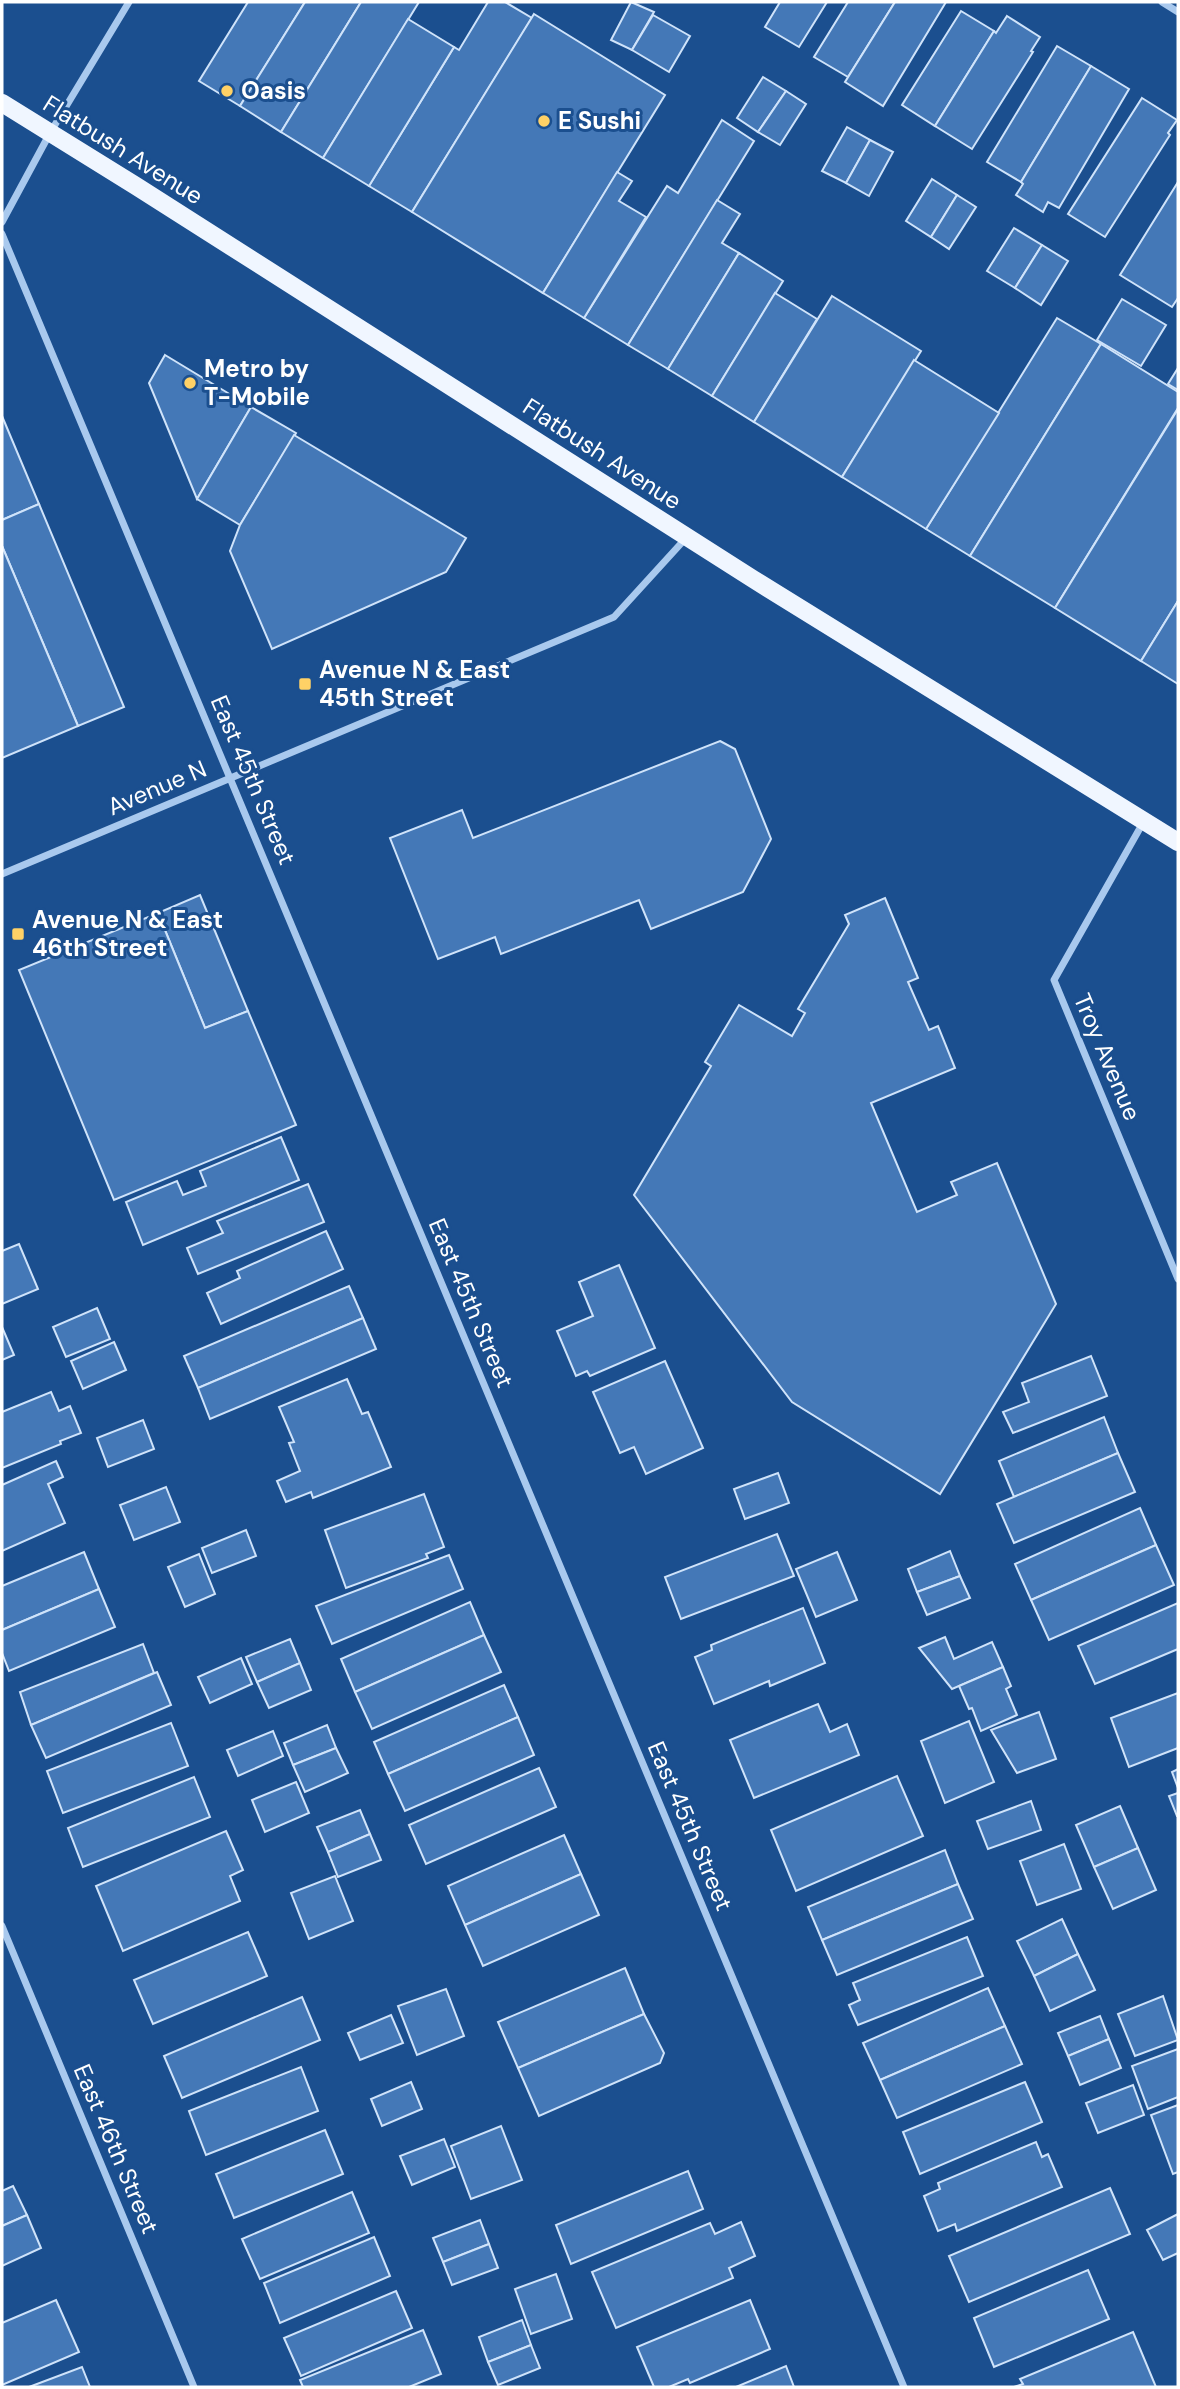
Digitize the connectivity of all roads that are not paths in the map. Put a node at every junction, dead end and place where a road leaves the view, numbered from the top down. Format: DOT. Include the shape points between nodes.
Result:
graph roads {
  1 [pos="129,2"];
  2 [pos="1162,2"];
  3 [pos="1178,12"];
  4 [pos="2,103"];
  5 [pos="50,133"];
  6 [pos="2,222"];
  7 [pos="2,234"];
  8 [pos="687,537"];
  9 [pos="231,778"];
  10 [pos="1144,821"];
  11 [pos="1178,842"];
  12 [pos="2,874"];
  13 [pos="1178,1279"];
  14 [pos="2,1926"];
  15 [pos="194,2387"];
  16 [pos="904,2387"];
  1 -- 5 [label="street"];
  2 -- 3 [label="street"];
  4 -- 5 [label="main road, Flatbush Avenue"];
  5 -- 6 [label="street"];
  5 -- 8 [label="main road, Flatbush Avenue"];
  7 -- 9 [label="street, East 45th Street"];
  8 -- 9 [label="street, Avenue N" via="614,617"];
  8 -- 10 [label="main road, Flatbush Avenue"];
  9 -- 12 [label="street, Avenue N"];
  9 -- 16 [label="street, East 45th Street"];
  10 -- 11 [label="main road, Flatbush Avenue"];
  10 -- 13 [label="street, Troy Avenue" via="1054,980"];
  14 -- 15 [label="street, East 46th Street"];
}
